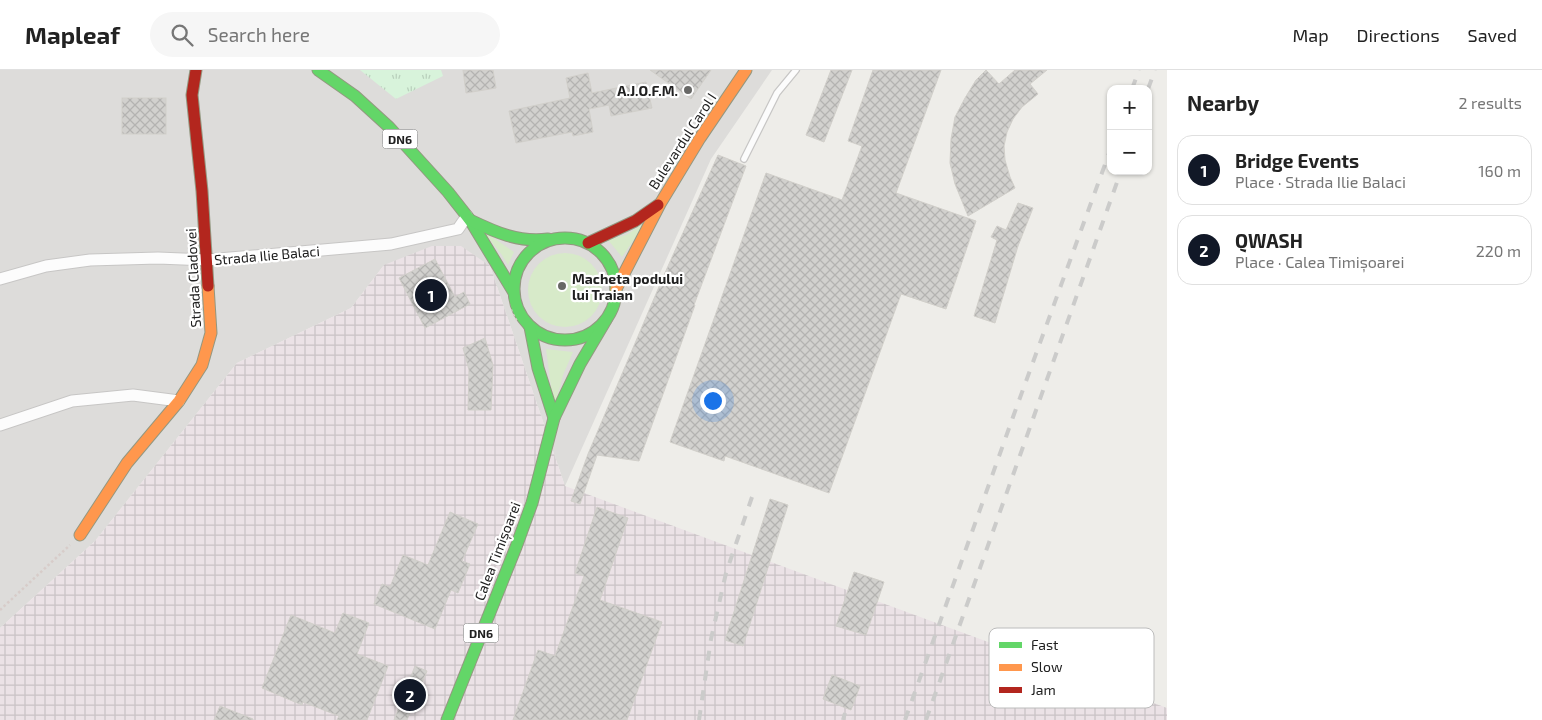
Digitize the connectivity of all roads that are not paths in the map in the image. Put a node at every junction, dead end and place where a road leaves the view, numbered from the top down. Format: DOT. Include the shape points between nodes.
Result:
graph roads {
  1 [pos="196,70"];
  2 [pos="318,70"];
  3 [pos="746,70"];
  4 [pos="796,70"];
  5 [pos="744,159"];
  6 [pos="660,204"];
  7 [pos="469,218"];
  8 [pos="550,239"];
  9 [pos="588,243"];
  10 [pos="207,260"];
  11 [pos="0,279"];
  12 [pos="616,289"];
  13 [pos="512,294"];
  14 [pos="606,320"];
  15 [pos="525,326"];
  16 [pos="179,401"];
  17 [pos="554,418"];
  18 [pos="0,425"];
  19 [pos="80,535"];
  20 [pos="447,720"];
  1 -- 10 [label="main road, Strada Cladovei" via="192,96"];
  2 -- 7 [label="main road, DN6" via="355,96 389,127"];
  3 -- 6 [label="main road, Bulevardul Carol I"];
  4 -- 5 [label="lane" via="777,93"];
  6 -- 9 [label="main road, Bulevardul Carol I" via="635,221"];
  6 -- 12 [label="main road, Bulevardul Carol I"];
  7 -- 8 [label="main road, DN6" via="514,238"];
  7 -- 10 [label="street, Strada Ilie Balaci" via="458,229 391,244"];
  7 -- 13 [label="main road, DN6"];
  8 -- 9 [label="main road, DN6" via="576,238"];
  8 -- 13 [label="main road, DN6" via="527,253 519,264"];
  9 -- 12 [label="main road, DN6" via="609,262"];
  10 -- 11 [label="street, Strada Ilie Balaci" via="90,260 46,266"];
  10 -- 16 [label="main road, Strada Cladovei" via="211,333 202,365"];
  12 -- 14 [label="main road, DN6"];
  13 -- 15 [label="main road, DN6"];
  14 -- 15 [label="main road, DN6" via="593,332 578,339 552,338"];
  14 -- 17 [label="main road, Calea Timișoarei / DN6"];
  15 -- 17 [label="main road, DN6"];
  16 -- 18 [label="street" via="134,395 72,401"];
  16 -- 19 [label="main road, Strada Cladovei" via="128,463"];
  17 -- 20 [label="main road, Calea Timișoarei / DN6" via="532,503"];
}
